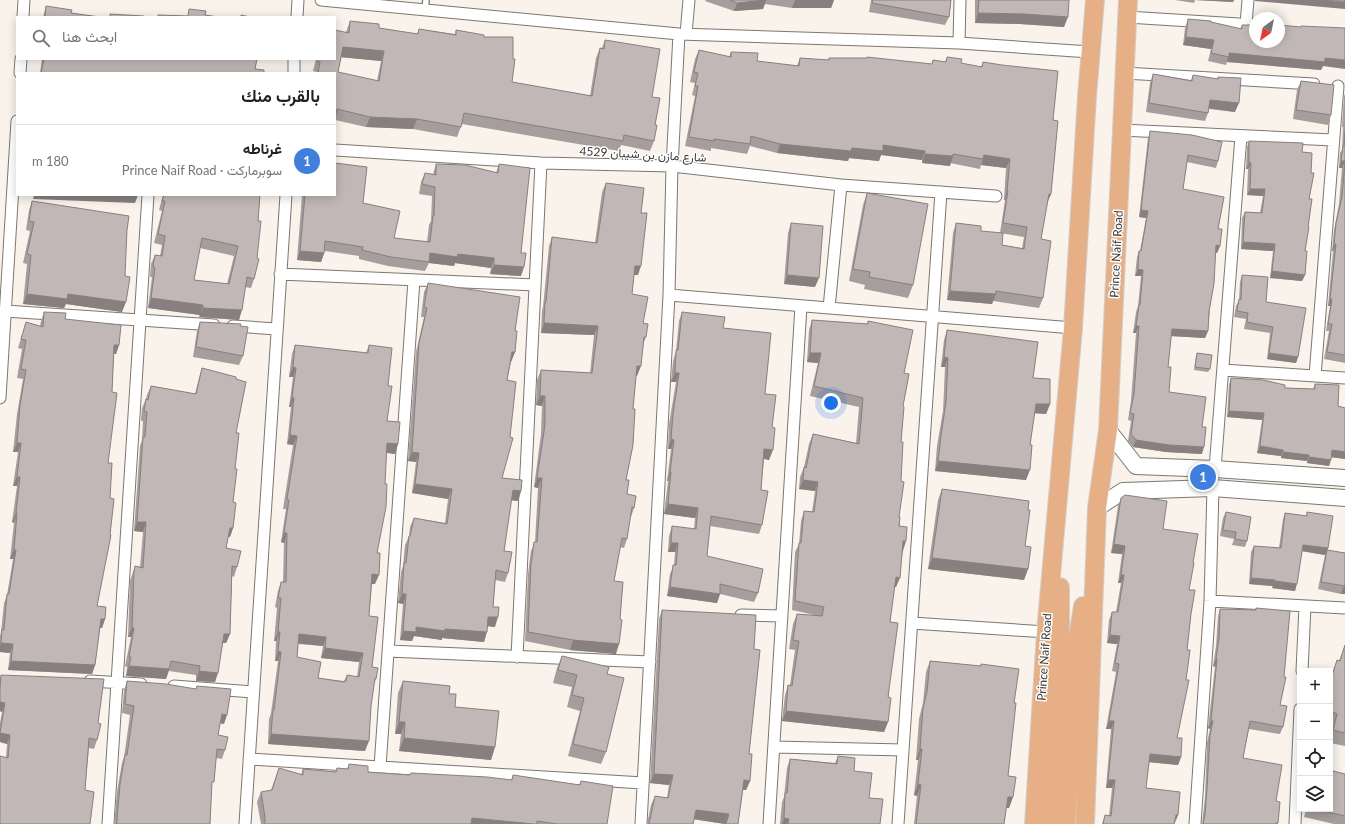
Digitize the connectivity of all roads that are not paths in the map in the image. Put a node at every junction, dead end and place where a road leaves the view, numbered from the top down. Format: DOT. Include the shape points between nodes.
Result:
graph roads {
  1 [pos="24,0"];
  2 [pos="298,0"];
  3 [pos="321,0"];
  4 [pos="689,0"];
  5 [pos="960,0"];
  6 [pos="1095,0"];
  7 [pos="1248,0"];
  8 [pos="425,5"];
  9 [pos="1128,8"];
  10 [pos="1249,12"];
  11 [pos="23,16"];
  12 [pos="297,16"];
  13 [pos="1249,25"];
  14 [pos="682,34"];
  15 [pos="959,43"];
  16 [pos="1090,52"];
  17 [pos="21,60"];
  18 [pos="294,60"];
  19 [pos="20,72"];
  20 [pos="294,72"];
  21 [pos="1124,73"];
  22 [pos="1334,86"];
  23 [pos="1122,130"];
  24 [pos="1241,136"];
  25 [pos="16,137"];
  26 [pos="1333,140"];
  27 [pos="336,150"];
  28 [pos="541,163"];
  29 [pos="672,166"];
  30 [pos="841,185"];
  31 [pos="941,192"];
  32 [pos="148,196"];
  33 [pos="286,196"];
  34 [pos="996,196"];
  35 [pos="280,274"];
  36 [pos="414,280"];
  37 [pos="536,285"];
  38 [pos="669,295"];
  39 [pos="801,306"];
  40 [pos="830,308"];
  41 [pos="5,311"];
  42 [pos="933,317"];
  43 [pos="140,321"];
  44 [pos="1073,328"];
  45 [pos="277,329"];
  46 [pos="1223,370"];
  47 [pos="1,374"];
  48 [pos="1315,376"];
  49 [pos="1345,378"];
  50 [pos="0,398"];
  51 [pos="1108,430"];
  52 [pos="1215,469"];
  53 [pos="1345,478"];
  54 [pos="1213,488"];
  55 [pos="1058,490"];
  56 [pos="1345,498"];
  57 [pos="1096,508"];
  58 [pos="1210,601"];
  59 [pos="1305,606"];
  60 [pos="1345,608"];
  61 [pos="729,615"];
  62 [pos="782,616"];
  63 [pos="912,623"];
  64 [pos="1046,632"];
  65 [pos="388,651"];
  66 [pos="517,657"];
  67 [pos="650,662"];
  68 [pos="1302,668"];
  69 [pos="78,680"];
  70 [pos="117,682"];
  71 [pos="254,692"];
  72 [pos="1299,740"];
  73 [pos="774,747"];
  74 [pos="903,750"];
  75 [pos="249,759"];
  76 [pos="380,767"];
  77 [pos="643,782"];
  78 [pos="108,824"];
  79 [pos="245,824"];
  80 [pos="641,824"];
  81 [pos="769,824"];
  82 [pos="898,824"];
  83 [pos="1034,824"];
  84 [pos="1049,824"];
  85 [pos="1066,824"];
  86 [pos="1085,824"];
  87 [pos="1195,824"];
  88 [pos="1295,824"];
  1 -- 11 [label="street"];
  2 -- 12 [label="street"];
  3 -- 8 [label="street"];
  4 -- 14 [label="street"];
  5 -- 15 [label="street"];
  6 -- 16 [label="main road, Prince Naif Road"];
  7 -- 10 [label="street"];
  8 -- 14 [label="street"];
  9 -- 13 [label="street"];
  9 -- 21 [label="main road, Prince Naif Road"];
  14 -- 15 [label="street"];
  14 -- 29 [label="street"];
  15 -- 16 [label="street"];
  16 -- 44 [label="main road, Prince Naif Road"];
  17 -- 19 [label="street"];
  18 -- 20 [label="street"];
  21 -- 22 [label="street"];
  21 -- 23 [label="main road, Prince Naif Road"];
  22 -- 26 [label="street"];
  23 -- 24 [label="street"];
  23 -- 51 [label="main road, Prince Naif Road"];
  24 -- 26 [label="street"];
  24 -- 46 [label="street"];
  25 -- 41 [label="street"];
  26 -- 48 [label="street"];
  27 -- 28 [label="street, شارع مازن بن شيبان 4529"];
  28 -- 29 [label="street, شارع مازن بن شيبان 4529"];
  28 -- 37 [label="street"];
  29 -- 30 [label="street, شارع مازن بن شيبان 4529"];
  29 -- 38 [label="street"];
  30 -- 31 [label="street, شارع مازن بن شيبان 4529"];
  30 -- 40 [label="street"];
  31 -- 34 [label="street, شارع مازن بن شيبان 4529"];
  31 -- 42 [label="street"];
  32 -- 43 [label="street"];
  33 -- 35 [label="street"];
  35 -- 36 [label="street"];
  35 -- 45 [label="street"];
  36 -- 37 [label="street"];
  36 -- 65 [label="street"];
  37 -- 66 [label="street"];
  38 -- 39 [label="street"];
  38 -- 67 [label="street" via="656,612"];
  39 -- 40 [label="street"];
  39 -- 62 [label="street"];
  40 -- 42 [label="street"];
  41 -- 43 [label="street"];
  41 -- 47 [label="street"];
  42 -- 44 [label="street"];
  42 -- 63 [label="street"];
  43 -- 45 [label="street"];
  43 -- 70 [label="street"];
  44 -- 55 [label="main road, Prince Naif Road"];
  45 -- 71 [label="street"];
  46 -- 48 [label="street"];
  46 -- 52 [label="street"];
  47 -- 50 [label="street"];
  48 -- 49 [label="street"];
  51 -- 52 [label="street" via="1136,466"];
  51 -- 57 [label="main road, Prince Naif Road"];
  52 -- 53 [label="street"];
  54 -- 56 [label="street"];
  54 -- 57 [label="street" via="1123,491"];
  54 -- 58 [label="street"];
  55 -- 64 [label="main road, Prince Naif Road"];
  55 -- 84 [label="main road, Prince Naif Road" via="1060,636"];
  57 -- 85 [label="main road, Prince Naif Road" via="1078,637"];
  57 -- 86 [label="main road, Prince Naif Road"];
  58 -- 59 [label="street"];
  58 -- 87 [label="street"];
  59 -- 60 [label="street"];
  59 -- 68 [label="street"];
  61 -- 62 [label="street"];
  62 -- 73 [label="street"];
  63 -- 64 [label="street"];
  63 -- 74 [label="street"];
  64 -- 83 [label="main road, Prince Naif Road"];
  65 -- 66 [label="street"];
  65 -- 76 [label="street"];
  66 -- 67 [label="street"];
  67 -- 77 [label="street"];
  69 -- 70 [label="street"];
  70 -- 71 [label="street"];
  70 -- 78 [label="street"];
  71 -- 75 [label="street"];
  72 -- 88 [label="street"];
  73 -- 74 [label="street"];
  73 -- 81 [label="street"];
  74 -- 82 [label="street"];
  75 -- 76 [label="street"];
  75 -- 79 [label="street"];
  76 -- 77 [label="street"];
  77 -- 80 [label="street"];
}
